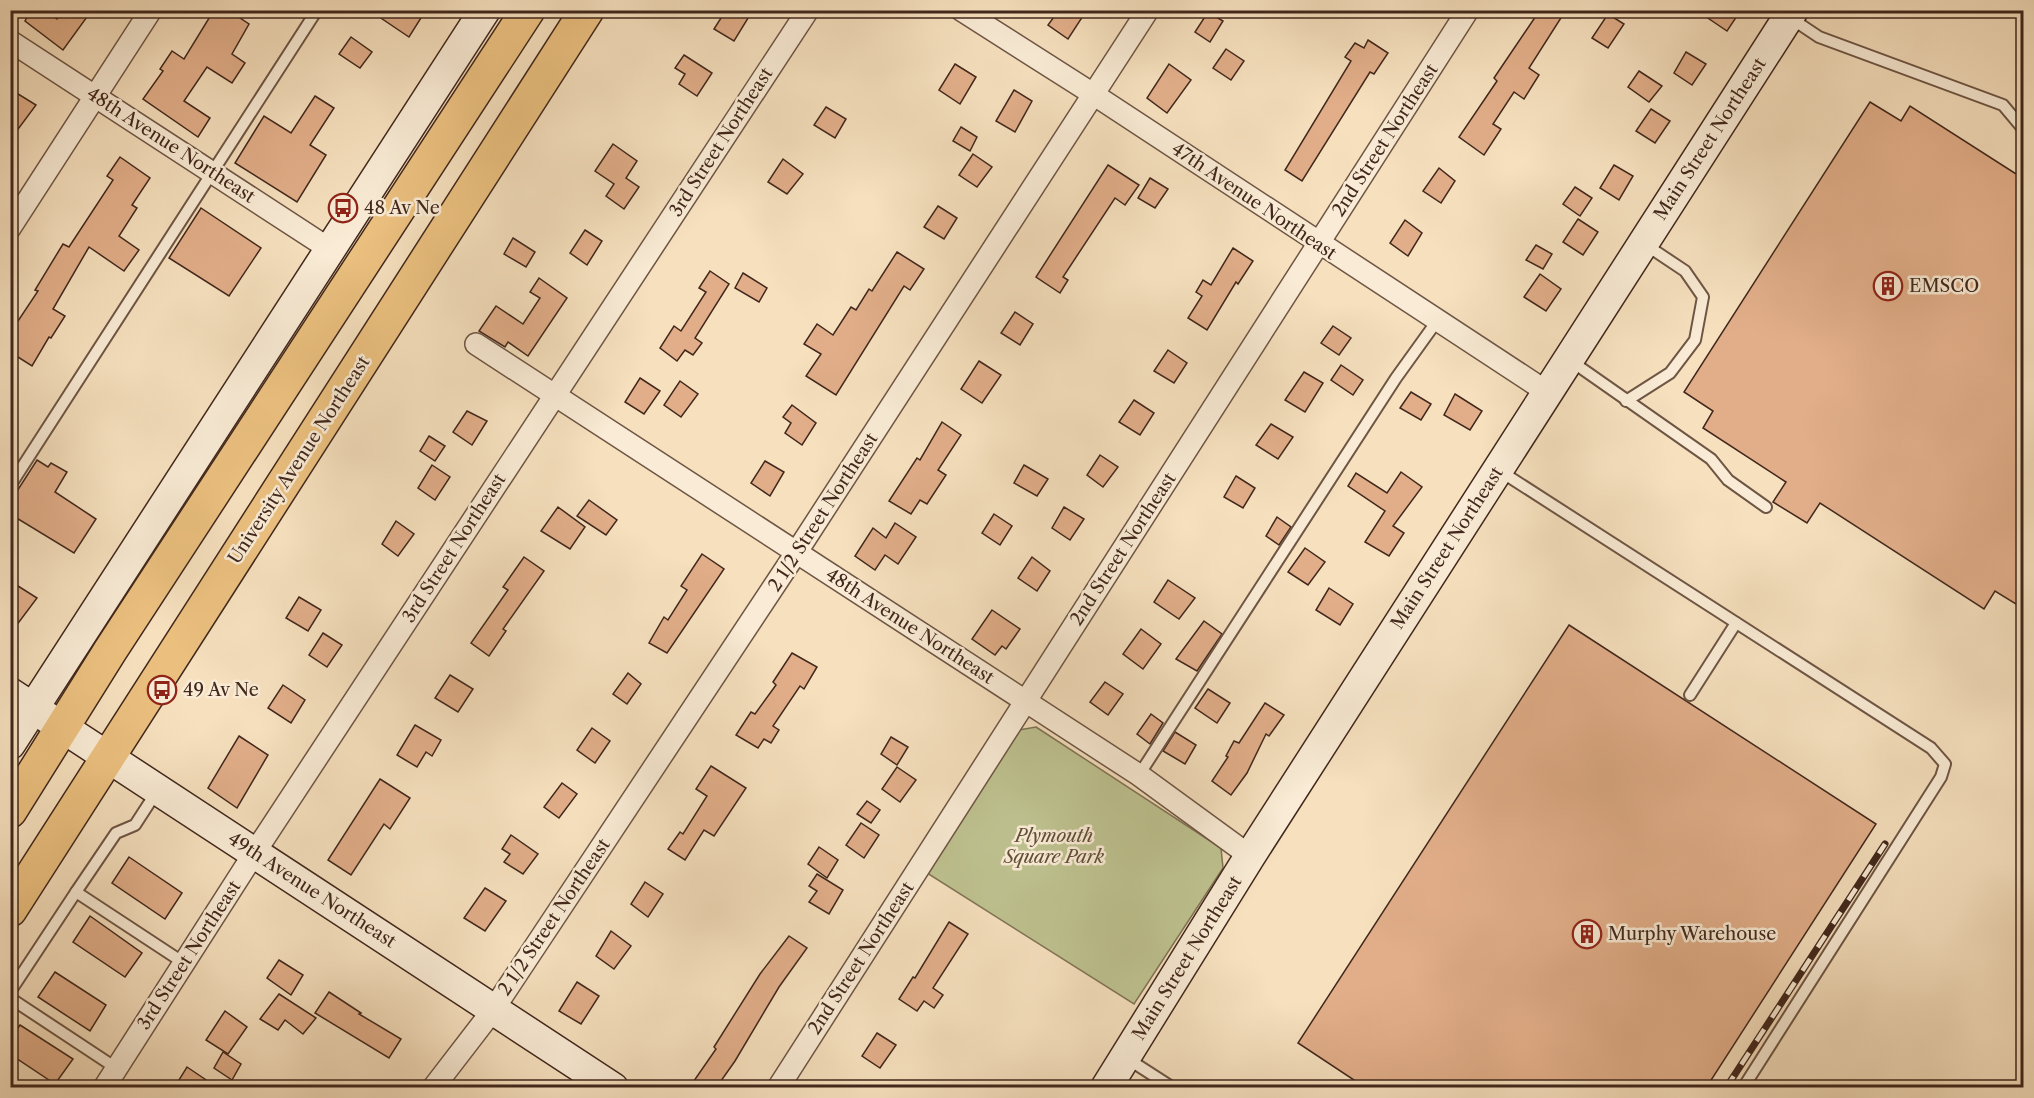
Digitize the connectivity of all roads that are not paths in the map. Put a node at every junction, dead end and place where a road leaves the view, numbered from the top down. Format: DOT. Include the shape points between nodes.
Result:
graph roads {
  1 [pos="151,10"];
  2 [pos="317,10"];
  3 [pos="485,10"];
  4 [pos="528,10"];
  5 [pos="587,10"];
  6 [pos="808,10"];
  7 [pos="961,10"];
  8 [pos="1148,10"];
  9 [pos="1468,10"];
  10 [pos="1791,14"];
  11 [pos="10,41"];
  12 [pos="1093,94"];
  13 [pos="95,97"];
  14 [pos="2024,130"];
  15 [pos="213,173"];
  16 [pos="10,228"];
  17 [pos="1643,243"];
  18 [pos="1318,244"];
  19 [pos="331,250"];
  20 [pos="1437,321"];
  21 [pos="476,344"];
  22 [pos="1568,359"];
  23 [pos="1547,392"];
  24 [pos="555,395"];
  25 [pos="1626,401"];
  26 [pos="1497,470"];
  27 [pos="10,486"];
  28 [pos="1766,507"];
  29 [pos="796,553"];
  30 [pos="1736,623"];
  31 [pos="1690,695"];
  32 [pos="22,701"];
  33 [pos="1025,701"];
  34 [pos="86,742"];
  35 [pos="10,744"];
  36 [pos="1139,775"];
  37 [pos="158,789"];
  38 [pos="10,811"];
  39 [pos="255,852"];
  40 [pos="1250,856"];
  41 [pos="76,892"];
  42 [pos="10,910"];
  43 [pos="184,963"];
  44 [pos="10,992"];
  45 [pos="10,998"];
  46 [pos="492,1010"];
  47 [pos="1125,1057"];
  48 [pos="116,1068"];
  49 [pos="104,1088"];
  50 [pos="433,1088"];
  51 [pos="613,1088"];
  52 [pos="778,1088"];
  53 [pos="1106,1088"];
  54 [pos="1173,1088"];
  55 [pos="1743,1088"];
  1 -- 13 [label="street"];
  2 -- 15 [label="lane"];
  3 -- 19 [label="street"];
  4 -- 34 [label="main road, University Avenue Northeast"];
  5 -- 34 [label="main road, University Avenue Northeast"];
  6 -- 24 [label="street, 3rd Street Northeast"];
  7 -- 12 [label="street, 47th Avenue Northeast"];
  8 -- 12 [label="street, 2 1/2 Street Northeast"];
  9 -- 18 [label="street, 2nd Street Northeast"];
  10 -- 14 [label="lane" via="1819,36 2003,105"];
  10 -- 17 [label="street, Main Street Northeast"];
  11 -- 13 [label="street, 48th Avenue Northeast"];
  12 -- 18 [label="street, 47th Avenue Northeast"];
  12 -- 29 [label="street, 2 1/2 Street Northeast"];
  13 -- 15 [label="street, 48th Avenue Northeast"];
  13 -- 16 [label="street"];
  15 -- 19 [label="street, 48th Avenue Northeast"];
  15 -- 27 [label="lane"];
  17 -- 22 [label="street, Main Street Northeast"];
  17 -- 25 [label="lane" via="1685,271 1703,297 1695,340 1670,373"];
  18 -- 20 [label="street, 47th Avenue Northeast"];
  18 -- 33 [label="street, 2nd Street Northeast"];
  19 -- 32 [label="street"];
  20 -- 23 [label="street, 47th Avenue Northeast"];
  20 -- 36 [label="lane"];
  21 -- 24 [label="street, 48th Avenue Northeast"];
  22 -- 23 [label="street, Main Street Northeast"];
  22 -- 25 [label="lane"];
  23 -- 26 [label="street, Main Street Northeast"];
  24 -- 29 [label="street, 48th Avenue Northeast"];
  24 -- 39 [label="street, 3rd Street Northeast"];
  25 -- 28 [label="lane" via="1711,459 1728,480"];
  26 -- 30 [label="lane"];
  26 -- 40 [label="street, Main Street Northeast"];
  29 -- 33 [label="street, 48th Avenue Northeast"];
  29 -- 46 [label="street, 2 1/2 Street Northeast"];
  30 -- 31 [label="lane"];
  30 -- 55 [label="lane" via="1931,748 1945,764 1941,777"];
  32 -- 34 [label="street, 49th Avenue Northeast"];
  32 -- 35 [label="street"];
  33 -- 36 [label="street, 48th Avenue Northeast"];
  33 -- 52 [label="street, 2nd Street Northeast"];
  34 -- 37 [label="street, 49th Avenue Northeast"];
  34 -- 38 [label="main road, University Avenue Northeast"];
  34 -- 42 [label="main road, University Avenue Northeast"];
  36 -- 40 [label="street, 48th Avenue Northeast"];
  37 -- 39 [label="street, 49th Avenue Northeast"];
  37 -- 41 [label="lane" via="135,825 116,833"];
  39 -- 43 [label="street, 3rd Street Northeast"];
  39 -- 46 [label="street, 49th Avenue Northeast"];
  40 -- 47 [label="street, Main Street Northeast"];
  41 -- 43 [label="lane"];
  41 -- 44 [label="lane"];
  43 -- 48 [label="street, 3rd Street Northeast"];
  45 -- 48 [label="lane"];
  46 -- 50 [label="street, 2 1/2 Street Northeast"];
  46 -- 51 [label="street, 49th Avenue Northeast"];
  47 -- 53 [label="street, Main Street Northeast"];
  47 -- 54 [label="lane"];
  48 -- 49 [label="street, 3rd Street Northeast"];
}
